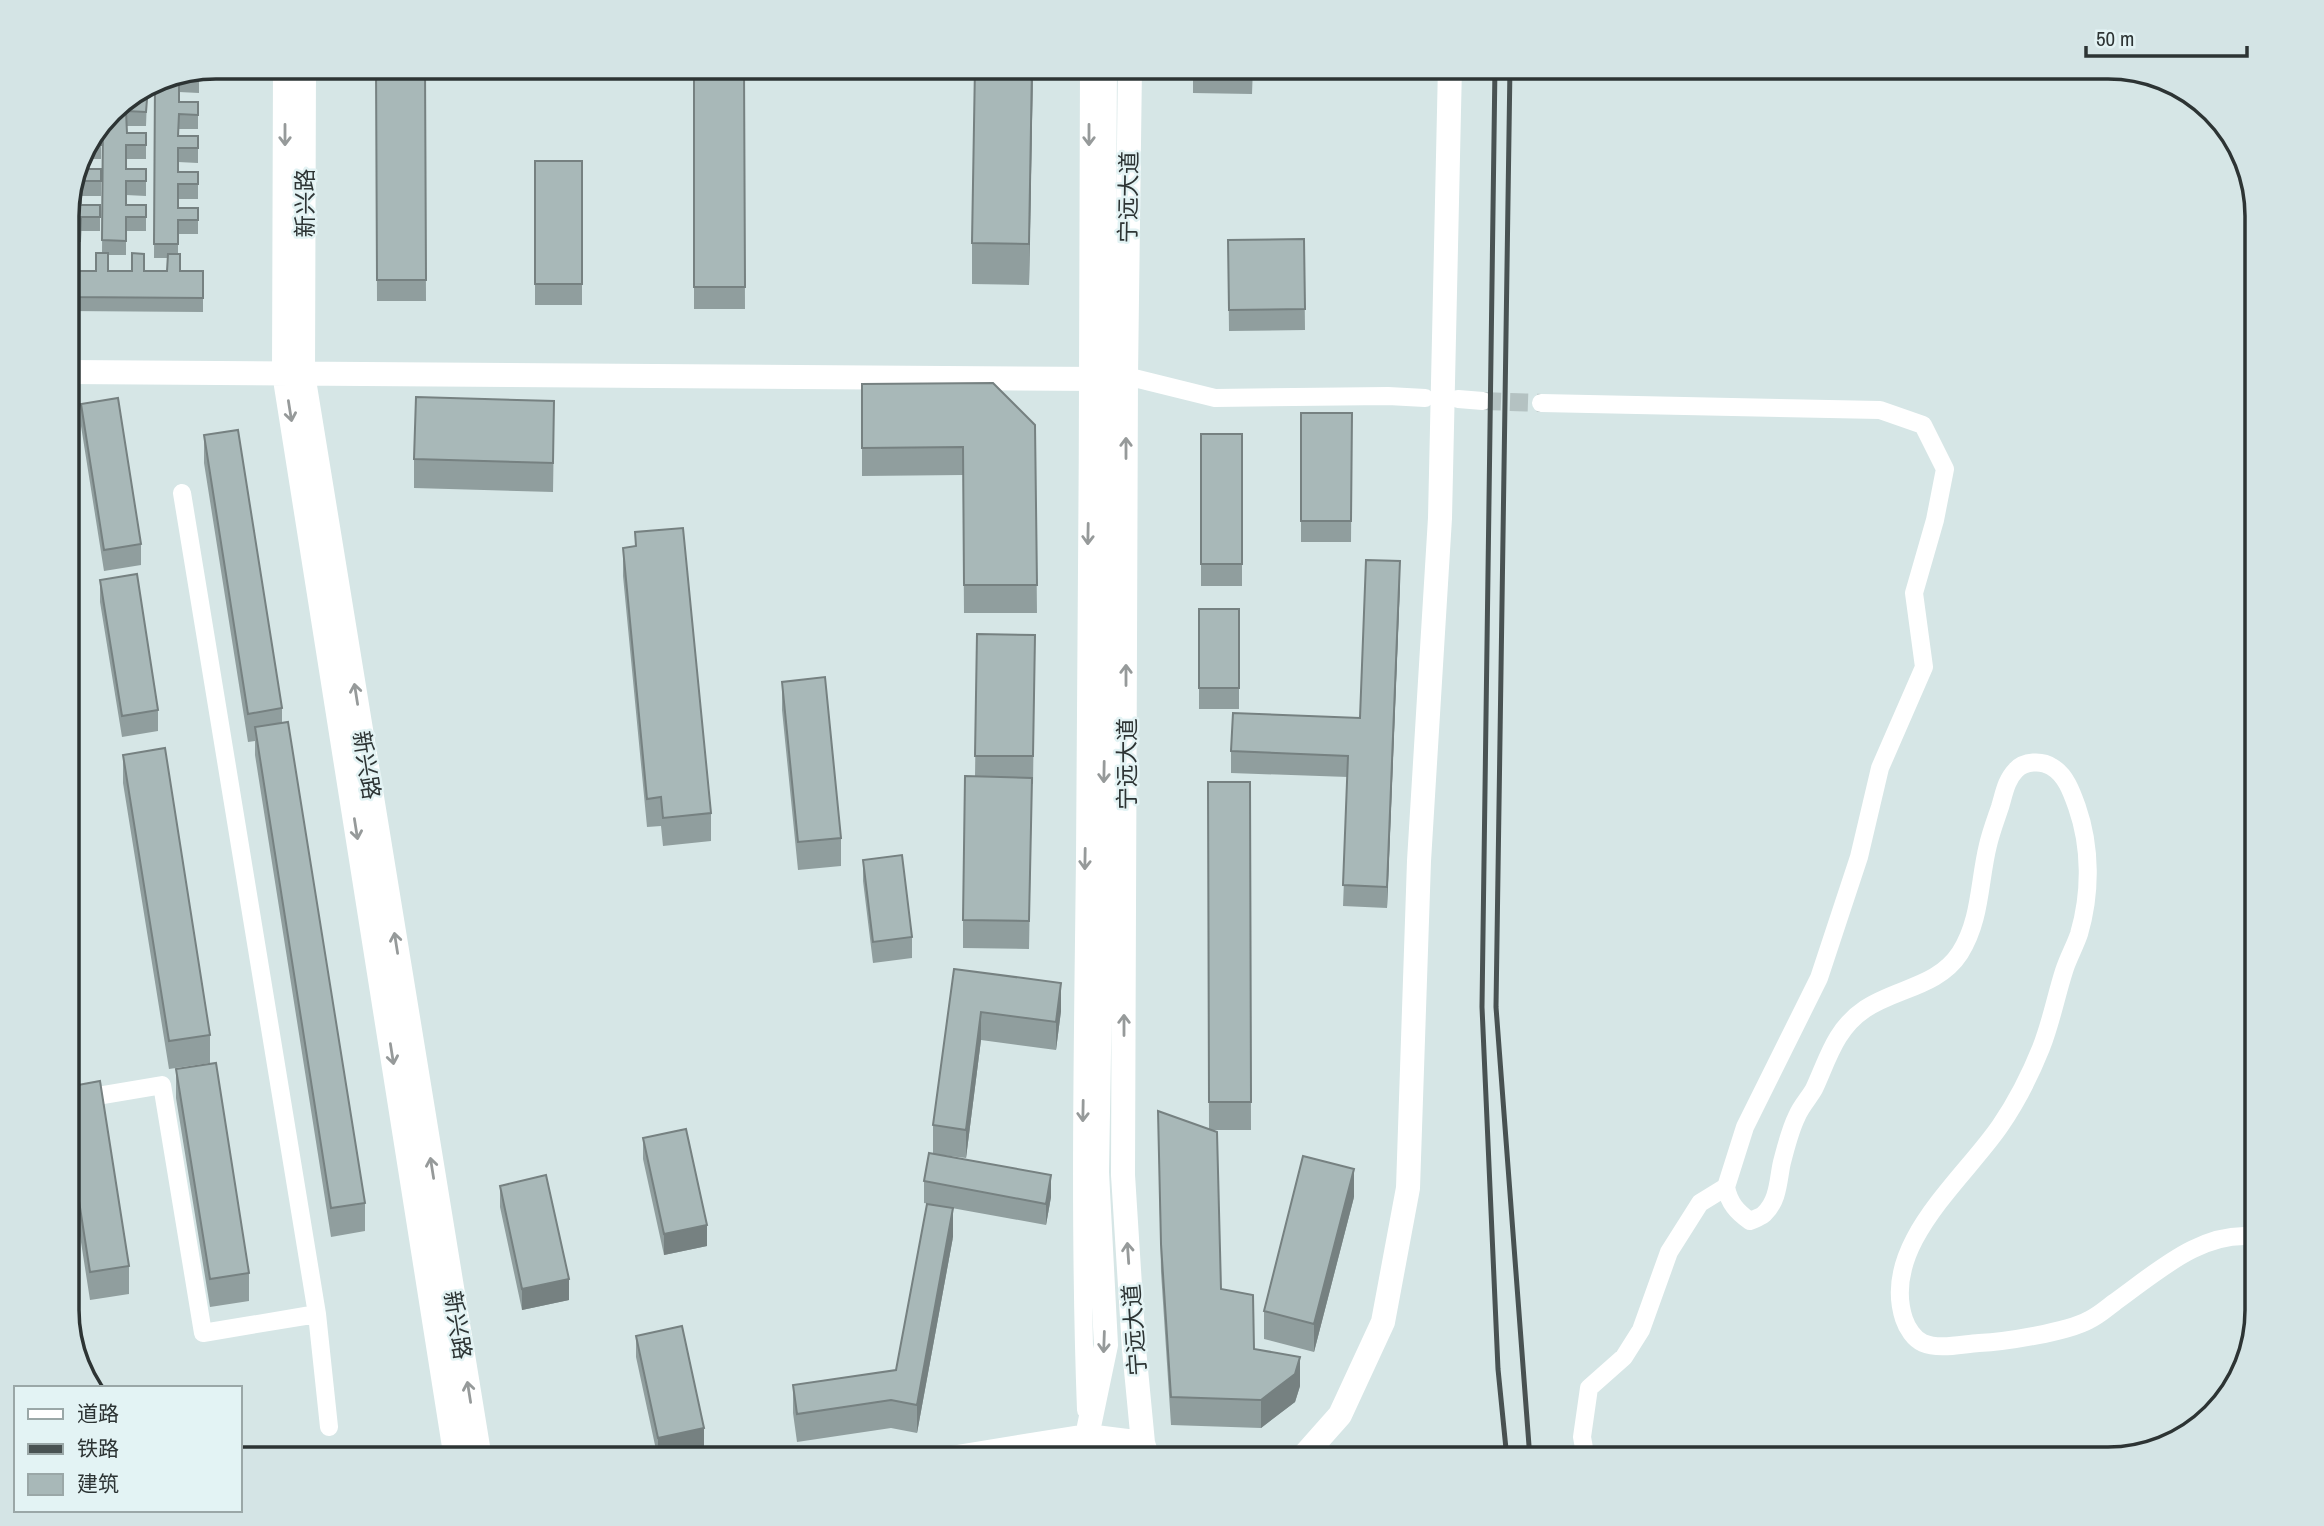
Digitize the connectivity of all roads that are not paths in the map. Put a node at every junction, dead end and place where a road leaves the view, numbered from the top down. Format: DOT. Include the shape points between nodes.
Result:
graph roads {
  1 [pos="285,79"];
  2 [pos="304,79"];
  3 [pos="1090,79"];
  4 [pos="1105,79"];
  5 [pos="1129,79"];
  6 [pos="1450,79"];
  7 [pos="79,372"];
  8 [pos="294,373"];
  9 [pos="1106,377"];
  10 [pos="1425,398"];
  11 [pos="1458,400"];
  12 [pos="1483,401"];
  13 [pos="1541,403"];
  14 [pos="182,493"];
  15 [pos="79,1099"];
  16 [pos="1726,1187"];
  17 [pos="2245,1235"];
  18 [pos="317,1314"];
  19 [pos="329,1427"];
  20 [pos="454,1447"];
  21 [pos="478,1447"];
  22 [pos="1087,1447"];
  23 [pos="1145,1447"];
  24 [pos="1312,1447"];
  25 [pos="1584,1447"];
  1 -- 8 [label="main road, 新兴路, one-way"];
  2 -- 8 [label="main road, 新兴路"];
  3 -- 9 [label="street, 宁远大道, one-way"];
  4 -- 9 [label="main road, 宁远大道"];
  5 -- 9 [label="main road, 宁远大道"];
  6 -- 24 [label="main road" via="1440,518 1419,861 1408,1188 1383,1322 1340,1415"];
  7 -- 8 [label="main road"];
  8 -- 9 [label="main road"];
  8 -- 20 [label="main road, 新兴路, one-way"];
  21 -- 8 [label="main road, 新兴路, one-way"];
  9 -- 10 [label="street" via="1215,398"];
  9 -- 22 [label="main road, 宁远大道, one-way" via="1097,1172 1106,1345"];
  23 -- 9 [label="main road, 宁远大道, one-way" via="1123,1175"];
  11 -- 12 [label="street"];
  13 -- 16 [label="street" via="1880,410 1923,425 1945,469 1936,520 1914,593 1924,667 1880,768 1859,857 1819,978 1745,1127"];
  14 -- 18 [label="street"];
  15 -- 18 [label="street" via="162,1085 203,1333"];
  16 -- 17 [label="street" via="1736,1211 1750,1221 1763,1215 1774,1200 1796,1116 1813,1090 1831,1046 1865,1008 1932,979 1958,956 1979,904 1987,847 2008,780 2019,766 2035,762 2050,765 2063,777 2084,827 2087,897 2079,935 2042,1046 2001,1125 1933,1210 1905,1259 1900,1275 1907,1328 1920,1343 1937,1346 1989,1343 2073,1327 2091,1320 2196,1247"];
  16 -- 25 [label="street" via="1700,1203 1669,1252 1641,1329 1623,1357 1590,1388"];
  18 -- 19 [label="street"];
}
